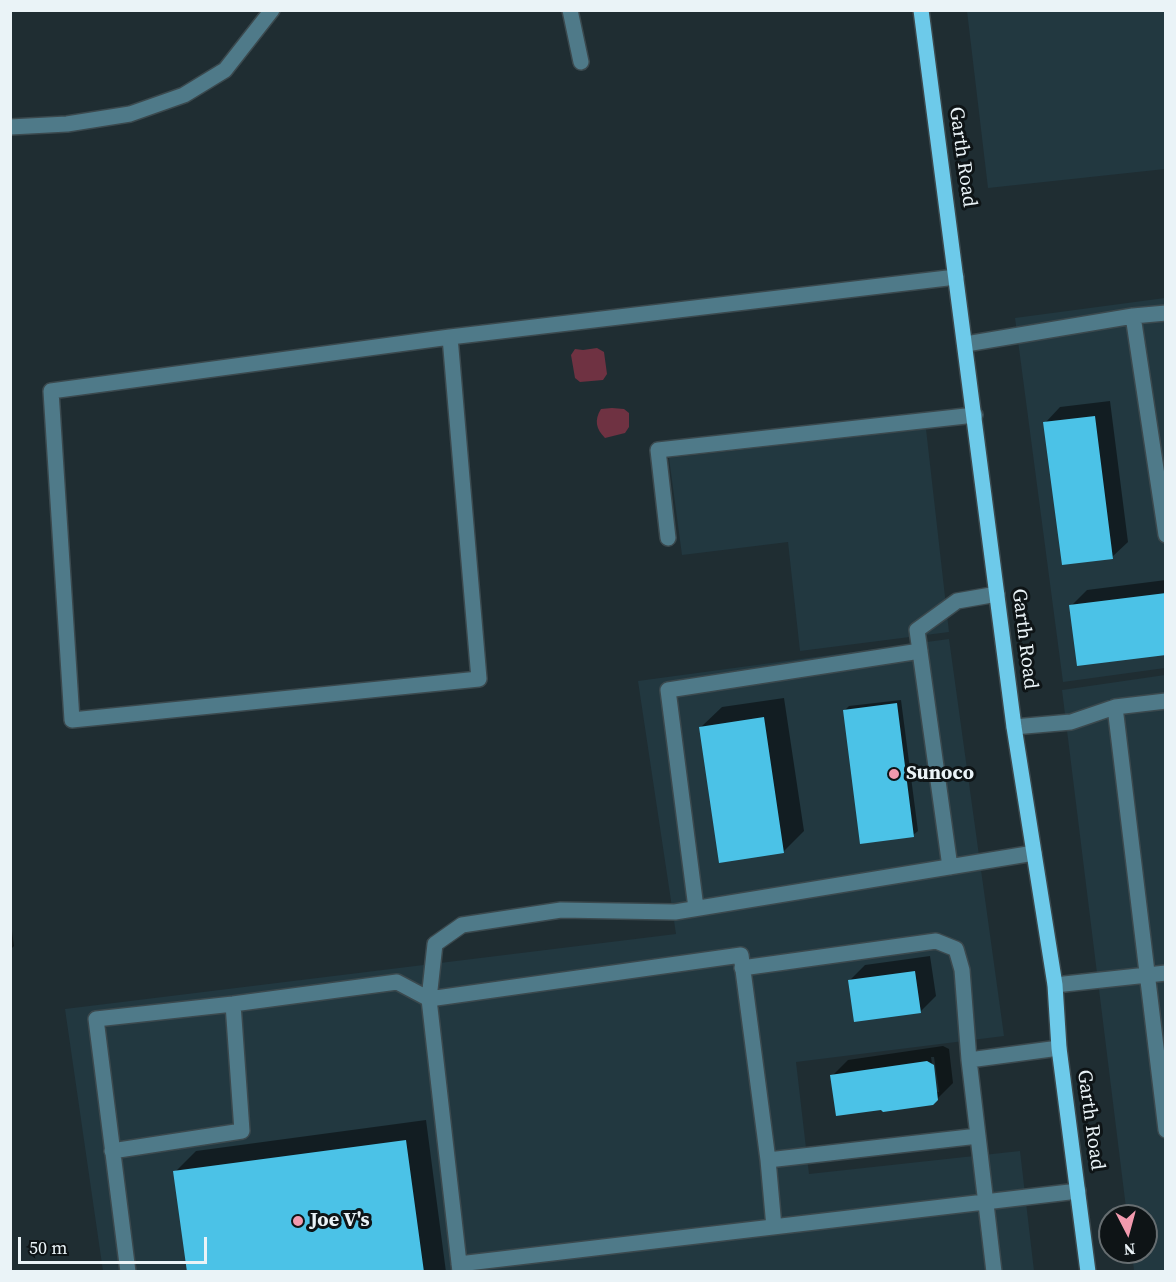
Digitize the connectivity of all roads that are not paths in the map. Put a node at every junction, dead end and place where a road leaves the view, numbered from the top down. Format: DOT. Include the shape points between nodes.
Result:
graph roads {
  1 [pos="272,10"];
  2 [pos="570,10"];
  3 [pos="921,10"];
  4 [pos="581,62"];
  5 [pos="10,127"];
  6 [pos="956,277"];
  7 [pos="1166,313"];
  8 [pos="1133,316"];
  9 [pos="450,337"];
  10 [pos="966,344"];
  11 [pos="975,415"];
  12 [pos="1166,535"];
  13 [pos="668,538"];
  14 [pos="998,594"];
  15 [pos="920,651"];
  16 [pos="1166,701"];
  17 [pos="1115,707"];
  18 [pos="1014,727"];
  19 [pos="1034,853"];
  20 [pos="950,867"];
  21 [pos="696,908"];
  22 [pos="742,968"];
  23 [pos="1166,973"];
  24 [pos="1148,975"];
  25 [pos="1055,985"];
  26 [pos="429,999"];
  27 [pos="233,1004"];
  28 [pos="1059,1048"];
  29 [pos="969,1060"];
  30 [pos="1166,1130"];
  31 [pos="978,1136"];
  32 [pos="112,1151"];
  33 [pos="768,1160"];
  34 [pos="1078,1191"];
  35 [pos="985,1203"];
  36 [pos="774,1227"];
  37 [pos="460,1268"];
  38 [pos="128,1272"];
  39 [pos="994,1272"];
  40 [pos="1088,1272"];
  1 -- 5 [label="street" via="225,70 184,95 130,114 67,124"];
  2 -- 4 [label="street"];
  3 -- 6 [label="main road, Garth Road"];
  6 -- 9 [label="street"];
  6 -- 10 [label="main road, Garth Road"];
  7 -- 8 [label="street"];
  8 -- 10 [label="street"];
  8 -- 12 [label="street"];
  9 -- 9 [label="street" via="51,391 72,720 479,679"];
  10 -- 11 [label="main road, Garth Road"];
  11 -- 13 [label="street" via="658,450"];
  11 -- 14 [label="main road, Garth Road"];
  14 -- 15 [label="street" via="957,601 917,630"];
  14 -- 18 [label="main road, Garth Road"];
  15 -- 20 [label="street"];
  15 -- 21 [label="street" via="668,690"];
  16 -- 17 [label="street"];
  17 -- 18 [label="street" via="1071,722"];
  17 -- 24 [label="street"];
  18 -- 19 [label="main road, Garth Road"];
  19 -- 20 [label="street"];
  19 -- 25 [label="main road, Garth Road"];
  20 -- 21 [label="street"];
  21 -- 26 [label="street" via="675,912 561,910 462,925 435,944"];
  22 -- 26 [label="street" via="741,955"];
  22 -- 29 [label="street" via="936,941 956,949 962,970"];
  22 -- 33 [label="street"];
  23 -- 24 [label="street"];
  24 -- 25 [label="street"];
  24 -- 30 [label="street"];
  25 -- 28 [label="main road, Garth Road"];
  26 -- 27 [label="street" via="397,982"];
  26 -- 37 [label="street"];
  27 -- 32 [label="street" via="242,1131"];
  27 -- 32 [label="street" via="96,1019"];
  28 -- 29 [label="street"];
  28 -- 34 [label="main road, Garth Road"];
  29 -- 31 [label="street"];
  31 -- 33 [label="street"];
  31 -- 35 [label="street"];
  32 -- 38 [label="street"];
  33 -- 36 [label="street"];
  34 -- 35 [label="street"];
  34 -- 40 [label="main road, Garth Road"];
  35 -- 36 [label="street"];
  35 -- 39 [label="street"];
  36 -- 37 [label="street"];
}
